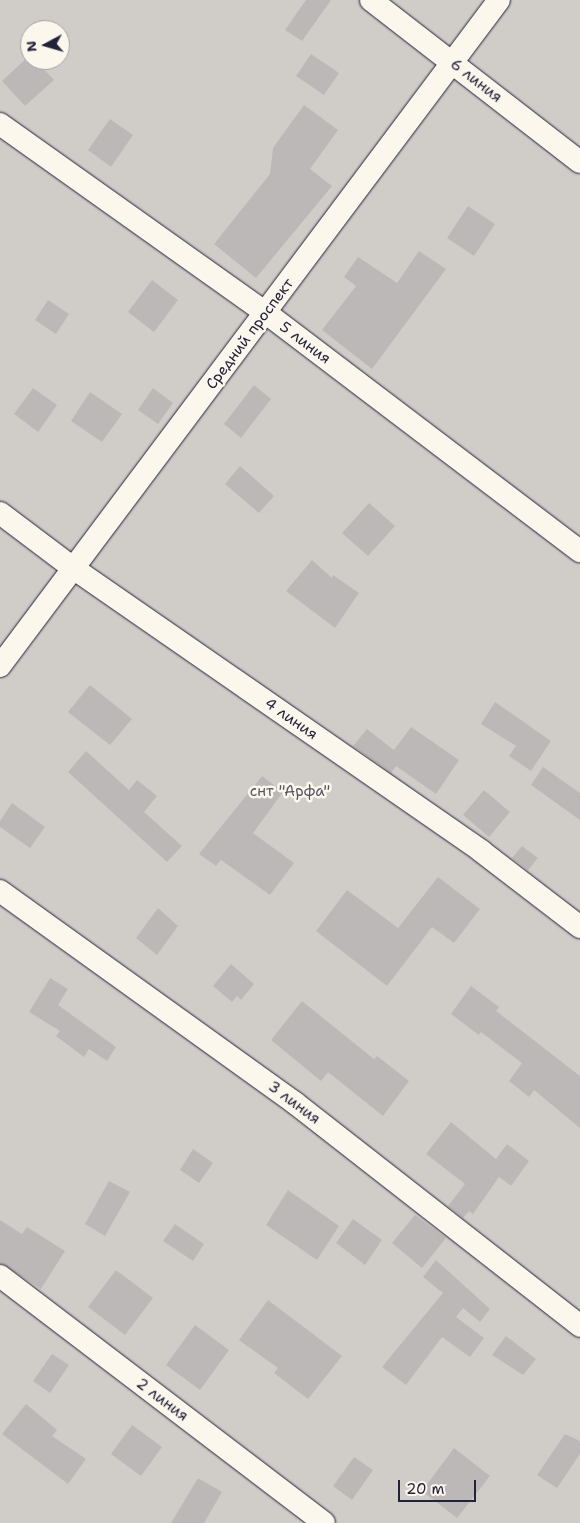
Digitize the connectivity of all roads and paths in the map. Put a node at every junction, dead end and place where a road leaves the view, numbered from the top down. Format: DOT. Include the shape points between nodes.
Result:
graph roads {
  1 [pos="371,0"];
  2 [pos="499,0"];
  3 [pos="451,61"];
  4 [pos="0,124"];
  5 [pos="580,162"];
  6 [pos="266,313"];
  7 [pos="0,513"];
  8 [pos="580,551"];
  9 [pos="72,568"];
  10 [pos="0,666"];
  11 [pos="0,891"];
  12 [pos="580,927"];
  13 [pos="0,1276"];
  14 [pos="580,1326"];
  15 [pos="324,1523"];
  1 -- 3 [label="street, 6 линия"];
  2 -- 3 [label="street, Средний проспект"];
  3 -- 5 [label="street, 6 линия"];
  3 -- 6 [label="street, Средний проспект"];
  4 -- 6 [label="street, 5 линия"];
  6 -- 8 [label="street, 5 линия"];
  6 -- 9 [label="street, Средний проспект"];
  7 -- 9 [label="street, 4 линия"];
  9 -- 10 [label="street, Средний проспект"];
  9 -- 12 [label="street, 4 линия" via="481,851"];
  11 -- 14 [label="street, 3 линия" via="295,1103"];
  13 -- 15 [label="street, 2 линия"];
}
